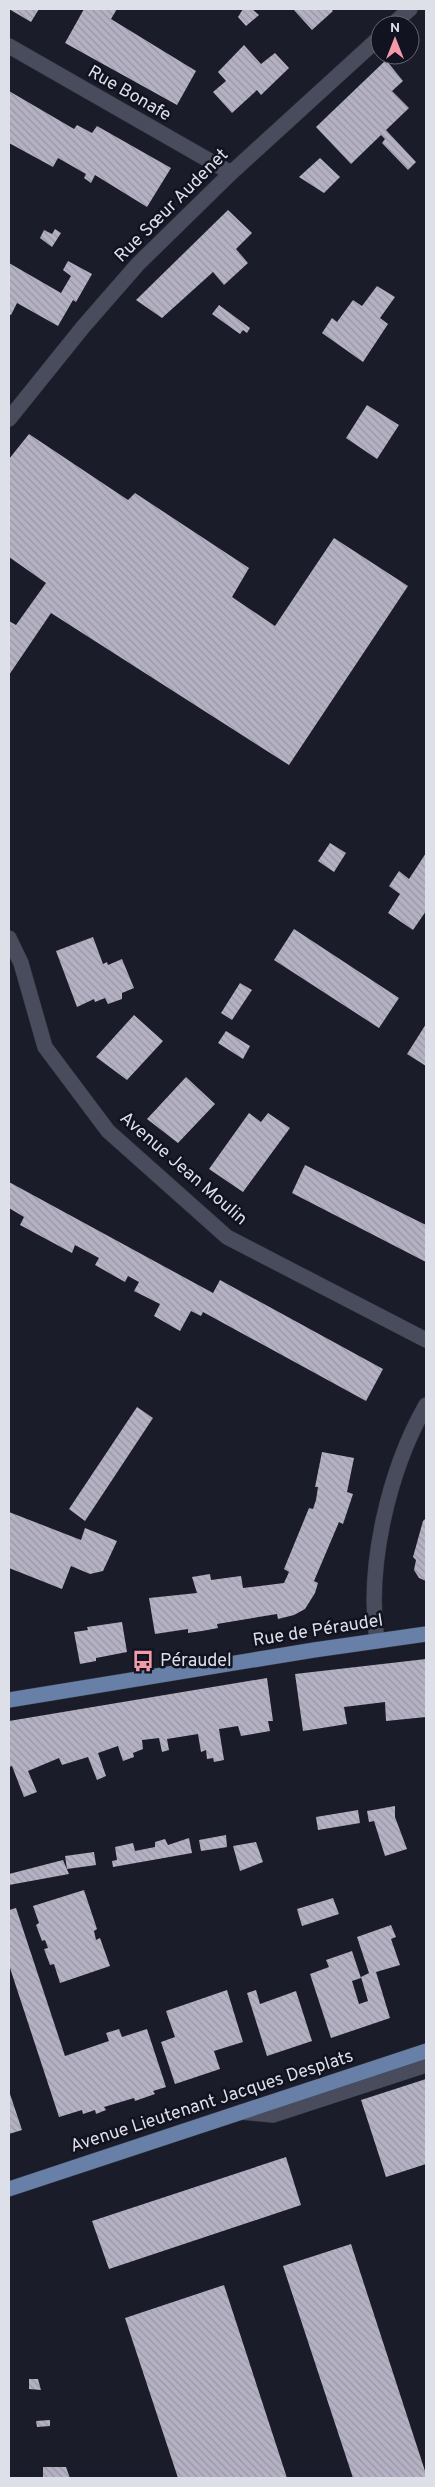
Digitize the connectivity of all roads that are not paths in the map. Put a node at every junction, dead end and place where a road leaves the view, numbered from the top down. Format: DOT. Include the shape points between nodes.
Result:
graph roads {
  1 [pos="9,46"];
  2 [pos="370,46"];
  3 [pos="231,173"];
  4 [pos="9,419"];
  5 [pos="9,938"];
  6 [pos="426,1340"];
  7 [pos="426,1405"];
  8 [pos="426,1634"];
  9 [pos="377,1640"];
  10 [pos="9,1700"];
  11 [pos="426,2050"];
  12 [pos="426,2065"];
  13 [pos="241,2112"];
  14 [pos="9,2189"];
  1 -- 3 [label="street, Rue Bonafe"];
  2 -- 3 [label="street, Rue Sœur Audenet"];
  3 -- 4 [label="street, Rue Sœur Audenet" via="138,264"];
  5 -- 6 [label="street, Avenue Jean Moulin" via="21,963 45,1047 108,1131 228,1237"];
  7 -- 9 [label="street" via="407,1443 386,1512 376,1571 373,1617"];
  8 -- 9 [label="main road, Rue de Péraudel"];
  9 -- 10 [label="main road, Rue de Péraudel"];
  11 -- 13 [label="main road, Avenue Lieutenant Jacques Desplats"];
  12 -- 13 [label="street" via="274,2115"];
  13 -- 14 [label="main road, Avenue Lieutenant Jacques Desplats"];
}
